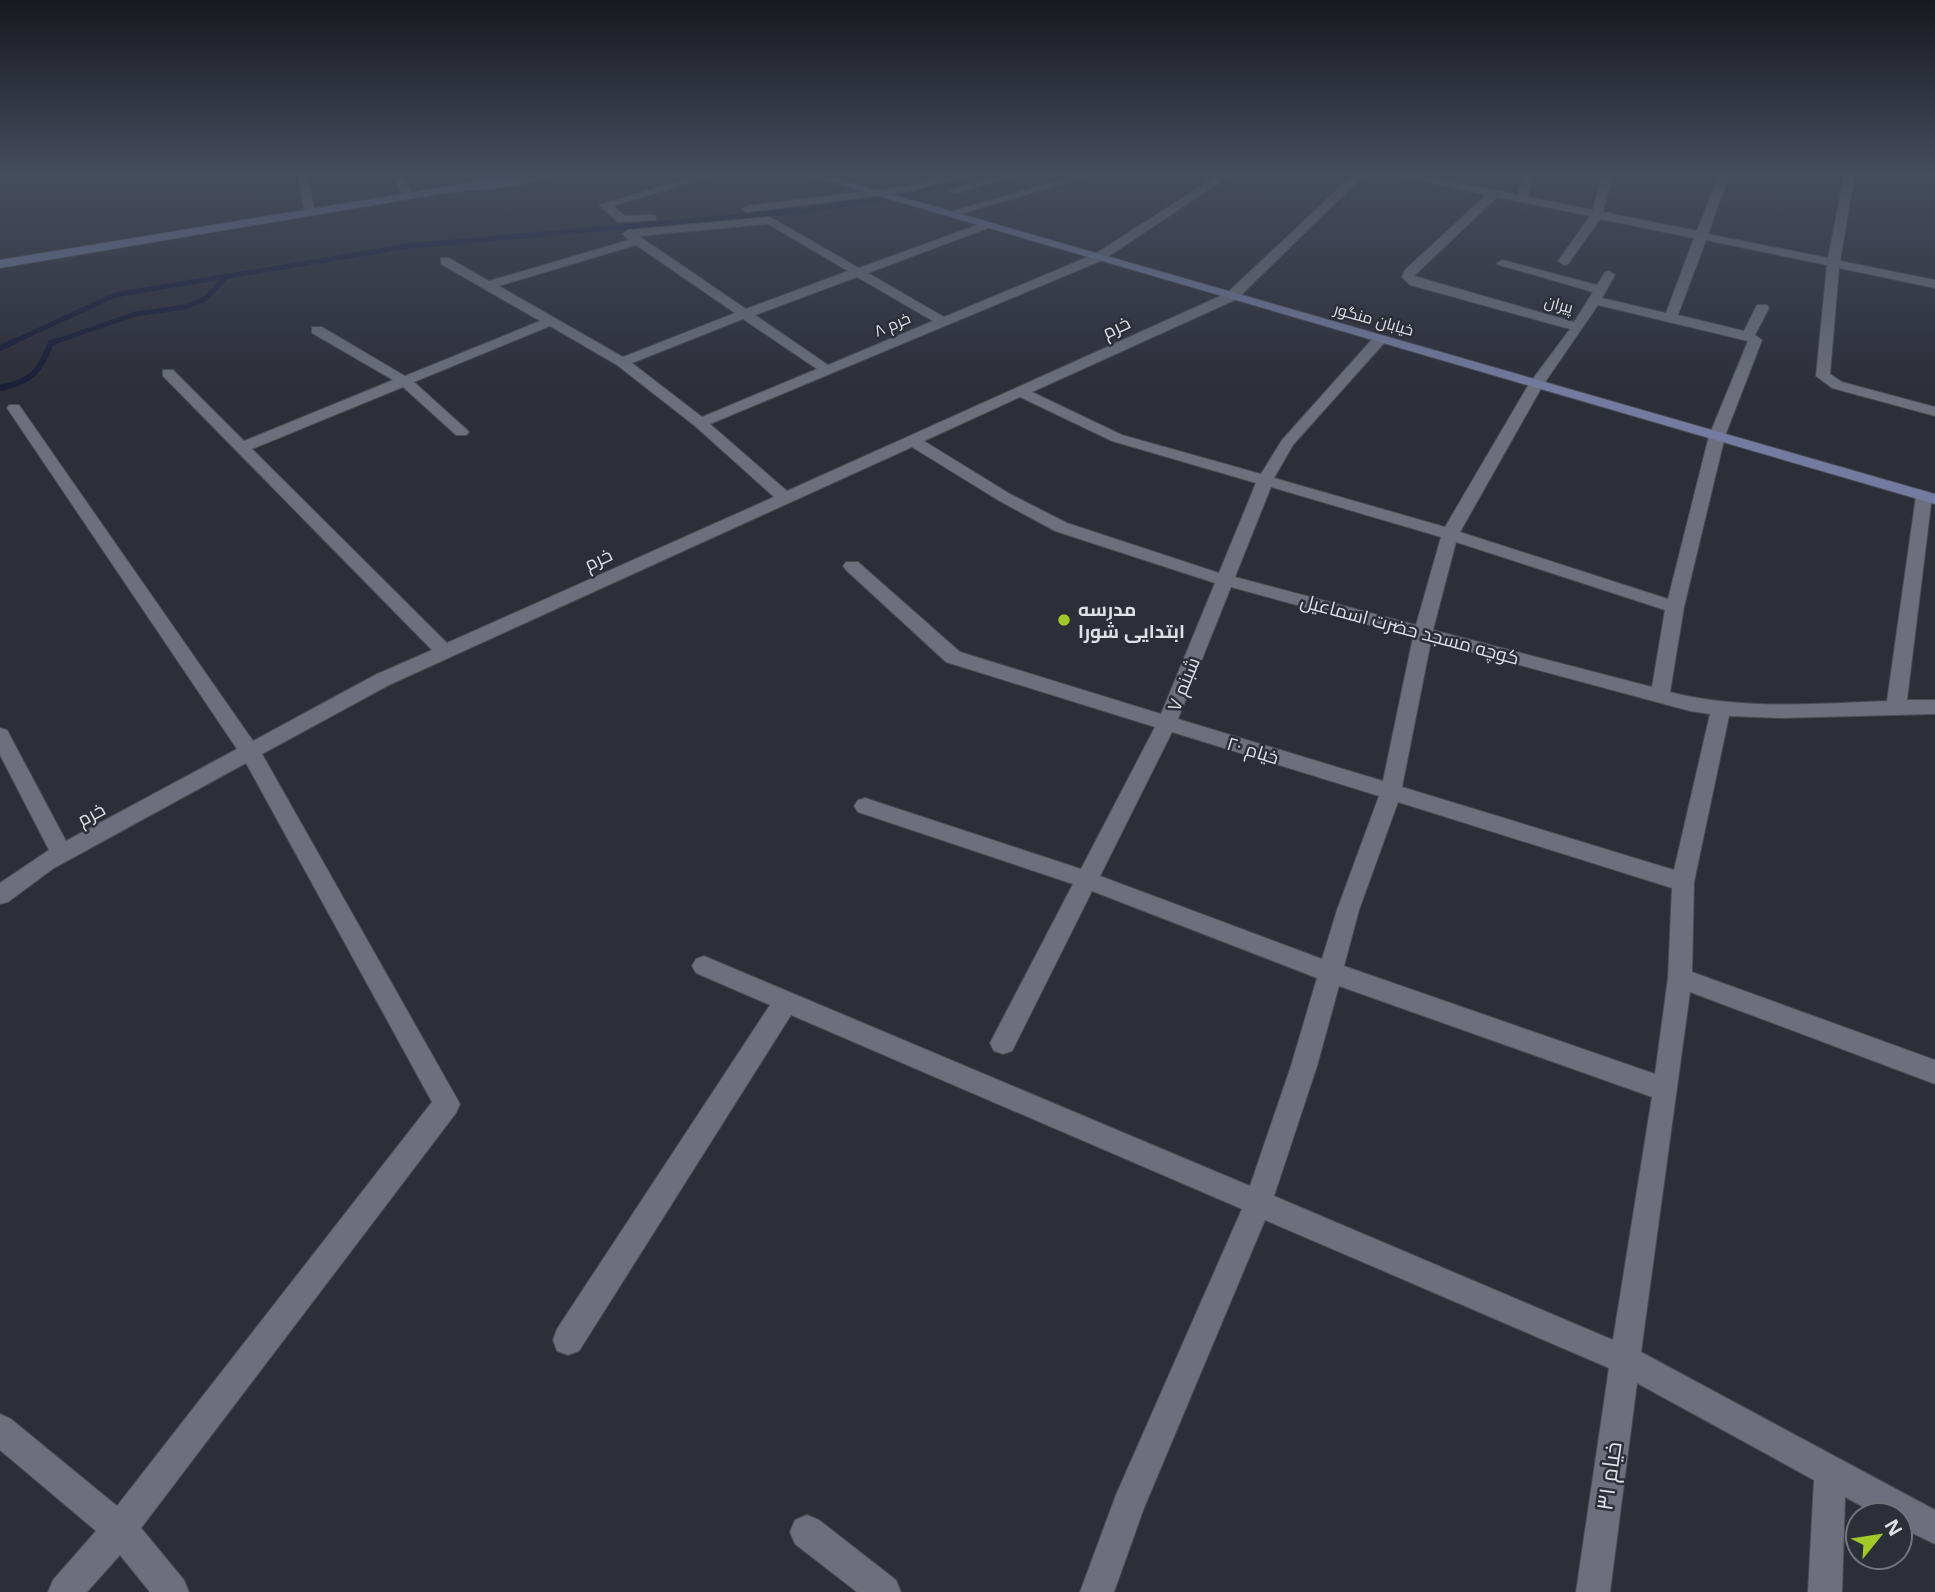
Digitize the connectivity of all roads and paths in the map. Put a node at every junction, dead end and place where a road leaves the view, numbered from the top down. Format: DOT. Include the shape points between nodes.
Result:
graph roads {
  1 [pos="108,246"];
  2 [pos="619,246"];
  3 [pos="645,246"];
  4 [pos="815,246"];
  5 [pos="929,246"];
  6 [pos="1062,246"];
  7 [pos="1116,246"];
  8 [pos="1284,246"];
  9 [pos="1437,246"];
  10 [pos="1575,246"];
  11 [pos="1696,246"];
  12 [pos="1751,246"];
  13 [pos="1836,246"];
  14 [pos="1099,257"];
  15 [pos="445,261"];
  16 [pos="1564,261"];
  17 [pos="1833,263"];
  18 [pos="0,264"];
  19 [pos="1502,264"];
  20 [pos="859,272"];
  21 [pos="1609,275"];
  22 [pos="1935,284"];
  23 [pos="490,285"];
  24 [pos="1597,295"];
  25 [pos="1232,296"];
  26 [pos="1762,308"];
  27 [pos="744,314"];
  28 [pos="1674,319"];
  29 [pos="548,321"];
  30 [pos="943,321"];
  31 [pos="1578,327"];
  32 [pos="317,330"];
  33 [pos="1748,336"];
  34 [pos="1380,339"];
  35 [pos="622,362"];
  36 [pos="827,370"];
  37 [pos="168,373"];
  38 [pos="406,382"];
  39 [pos="1536,384"];
  40 [pos="1022,393"];
  41 [pos="14,408"];
  42 [pos="1935,412"];
  43 [pos="700,423"];
  44 [pos="461,432"];
  45 [pos="1717,436"];
  46 [pos="912,440"];
  47 [pos="241,447"];
  48 [pos="1266,479"];
  49 [pos="784,497"];
  50 [pos="1929,497"];
  51 [pos="1450,534"];
  52 [pos="852,566"];
  53 [pos="1226,580"];
  54 [pos="1675,607"];
  55 [pos="1423,634"];
  56 [pos="445,652"];
  57 [pos="1660,694"];
  58 [pos="1896,707"];
  59 [pos="1935,707"];
  60 [pos="1721,709"];
  61 [pos="1167,723"];
  62 [pos="0,735"];
  63 [pos="250,752"];
  64 [pos="1391,792"];
  65 [pos="865,806"];
  66 [pos="61,853"];
  67 [pos="1087,880"];
  68 [pos="1683,882"];
  69 [pos="0,895"];
  70 [pos="704,966"];
  71 [pos="1330,972"];
  72 [pos="1680,978"];
  73 [pos="786,1001"];
  74 [pos="1003,1043"];
  75 [pos="1935,1072"];
  76 [pos="1666,1090"];
  77 [pos="1258,1204"];
  78 [pos="568,1340"];
  79 [pos="1625,1360"];
  80 [pos="0,1430"];
  81 [pos="1829,1471"];
  82 [pos="1935,1528"];
  83 [pos="120,1529"];
  84 [pos="807,1532"];
  85 [pos="65,1592"];
  86 [pos="172,1592"];
  87 [pos="884,1592"];
  88 [pos="1097,1592"];
  89 [pos="1593,1592"];
  90 [pos="1825,1592"];
  1 -- 18 [label="street"];
  2 -- 23 [label="street"];
  3 -- 27 [label="street"];
  4 -- 20 [label="street"];
  5 -- 20 [label="street"];
  6 -- 14 [label="street, خیابان منگور"];
  7 -- 14 [label="street, خرم ۸"];
  8 -- 25 [label="street, خرم"];
  9 -- 31 [label="street, پیران" via="1409,272 1414,282"];
  10 -- 16 [label="street"];
  11 -- 28 [label="street"];
  12 -- 17 [label="street"];
  13 -- 17 [label="street"];
  14 -- 25 [label="street, خیابان منگور"];
  14 -- 30 [label="street, خرم ۸"];
  15 -- 23 [label="street"];
  17 -- 22 [label="street"];
  17 -- 42 [label="street" via="1823,376 1837,385"];
  19 -- 24 [label="street"];
  20 -- 27 [label="street"];
  20 -- 30 [label="street"];
  21 -- 24 [label="street"];
  23 -- 29 [label="street"];
  24 -- 28 [label="street"];
  24 -- 31 [label="street"];
  25 -- 34 [label="street, خیابان منگور"];
  25 -- 40 [label="street, خرم"];
  26 -- 33 [label="street"];
  27 -- 35 [label="street"];
  27 -- 36 [label="street"];
  28 -- 33 [label="street"];
  29 -- 35 [label="street"];
  29 -- 38 [label="street"];
  30 -- 36 [label="street, خرم ۸"];
  31 -- 39 [label="street"];
  32 -- 38 [label="street"];
  33 -- 45 [label="street" via="1755,341"];
  34 -- 39 [label="street, خیابان منگور"];
  34 -- 48 [label="street, شبنم ۷" via="1287,443"];
  35 -- 43 [label="street"];
  36 -- 43 [label="street, خرم ۸"];
  37 -- 47 [label="street"];
  38 -- 44 [label="street"];
  38 -- 47 [label="street"];
  39 -- 45 [label="street, خیابان منگور"];
  39 -- 51 [label="street"];
  40 -- 46 [label="street, خرم"];
  40 -- 48 [label="street" via="1117,438"];
  41 -- 63 [label="street"];
  43 -- 49 [label="street"];
  45 -- 50 [label="street, خیابان منگور"];
  45 -- 54 [label="street"];
  46 -- 49 [label="street, خرم"];
  46 -- 53 [label="street, کوچه مسجد حضرت اسماعیل" via="1062,527"];
  47 -- 56 [label="street"];
  48 -- 51 [label="street"];
  48 -- 53 [label="street, شبنم ۷"];
  49 -- 56 [label="street, خرم"];
  50 -- 58 [label="street"];
  51 -- 54 [label="street"];
  51 -- 55 [label="street"];
  52 -- 61 [label="street, خیام ۲۰" via="953,657"];
  53 -- 55 [label="street, کوچه مسجد حضرت اسماعیل"];
  53 -- 61 [label="street, شبنم ۷"];
  54 -- 57 [label="street"];
  55 -- 57 [label="street, کوچه مسجد حضرت اسماعیل"];
  55 -- 64 [label="street"];
  56 -- 63 [label="street, خرم" via="382,680"];
  57 -- 60 [label="street, کوچه مسجد حضرت اسماعیل"];
  58 -- 59 [label="street, کوچه مسجد حضرت اسماعیل"];
  58 -- 60 [label="street, کوچه مسجد حضرت اسماعیل" via="1805,713"];
  60 -- 68 [label="street, خیام ۳۱"];
  61 -- 64 [label="street, خیام ۲۰"];
  61 -- 67 [label="street, شبنم ۷"];
  62 -- 66 [label="street"];
  63 -- 66 [label="street, خرم"];
  63 -- 83 [label="street" via="447,1104"];
  64 -- 68 [label="street, خیام ۲۰"];
  64 -- 71 [label="street"];
  65 -- 67 [label="street"];
  66 -- 69 [label="street, خرم"];
  67 -- 71 [label="street"];
  67 -- 74 [label="street, شبنم ۷"];
  68 -- 72 [label="street, خیام ۳۱"];
  70 -- 73 [label="street"];
  71 -- 76 [label="street"];
  71 -- 77 [label="street"];
  72 -- 75 [label="street"];
  72 -- 76 [label="street, خیام ۳۱"];
  73 -- 77 [label="street"];
  73 -- 78 [label="street"];
  76 -- 79 [label="street, خیام ۳۱"];
  77 -- 79 [label="street"];
  77 -- 88 [label="street" via="1128,1507"];
  79 -- 81 [label="street"];
  79 -- 89 [label="street, خیام ۳۱"];
  80 -- 83 [label="street"];
  81 -- 82 [label="street"];
  81 -- 90 [label="street"];
  83 -- 85 [label="street"];
  83 -- 86 [label="street"];
  84 -- 87 [label="street"];
}
